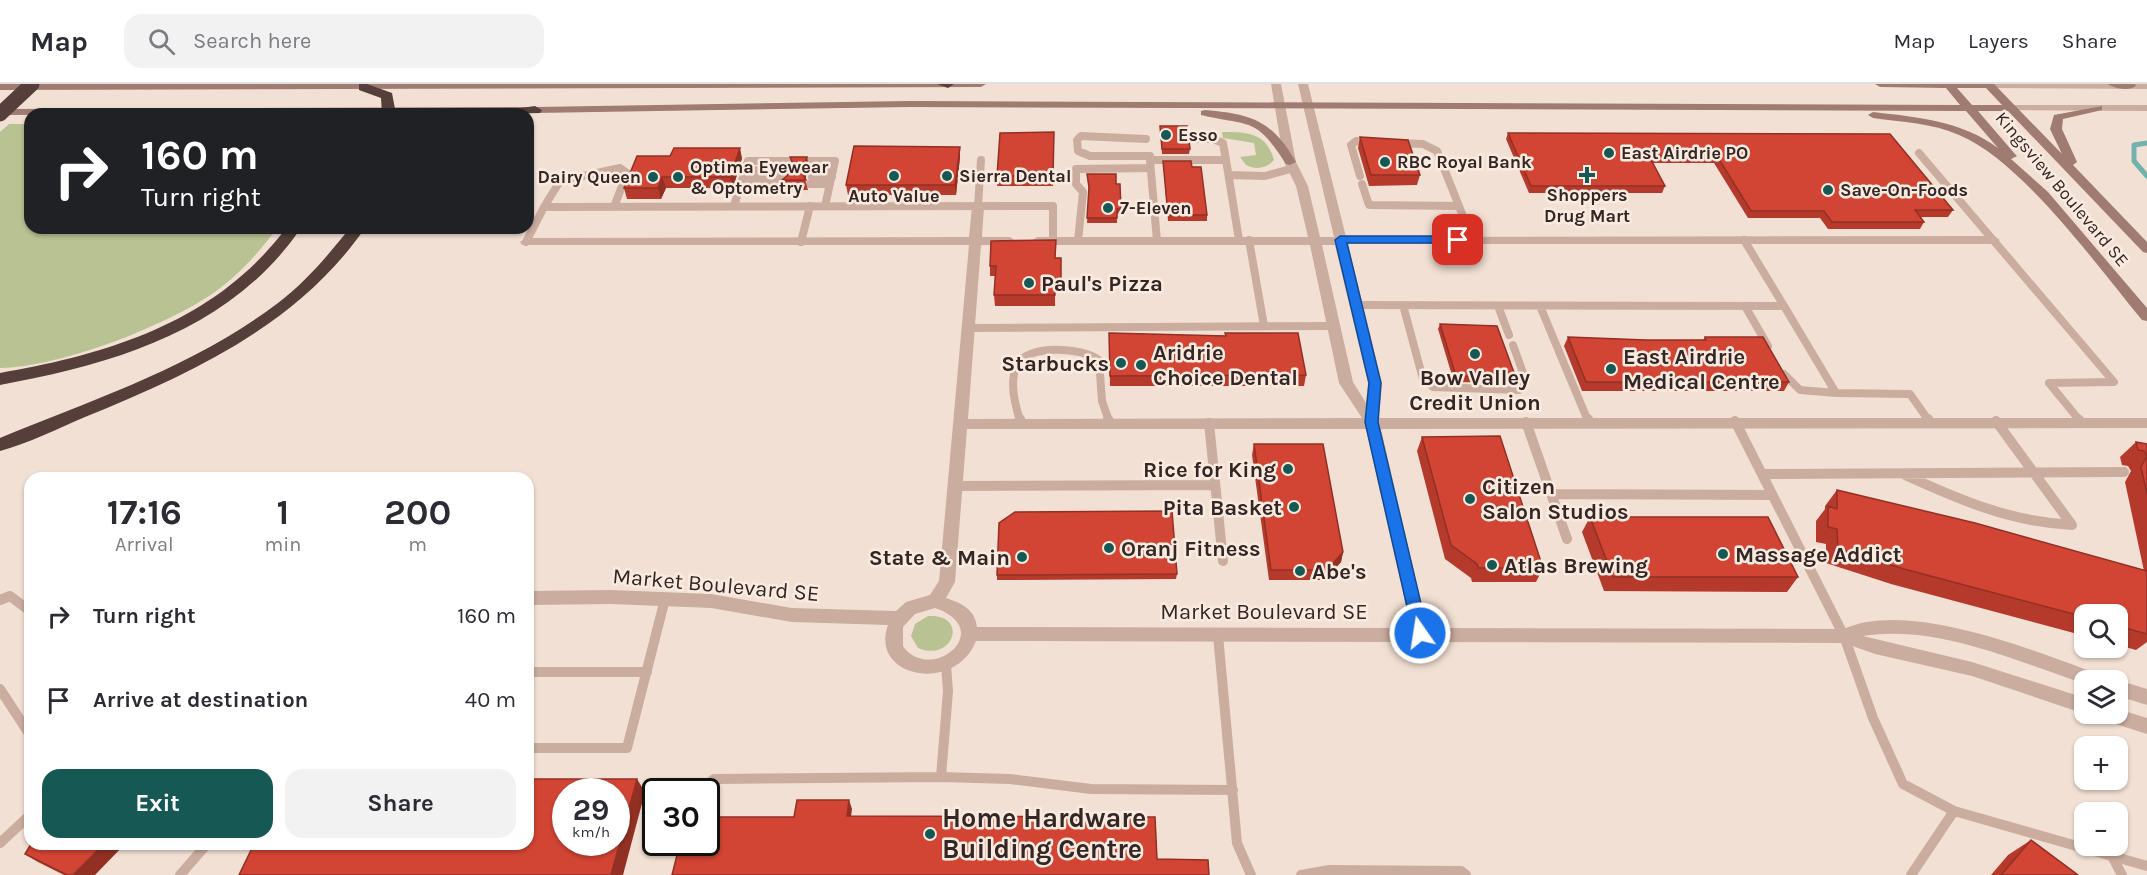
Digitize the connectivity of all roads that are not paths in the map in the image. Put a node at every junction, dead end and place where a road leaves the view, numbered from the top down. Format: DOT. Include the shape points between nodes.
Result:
graph roads {
  1 [pos="32,84"];
  2 [pos="944,84"];
  3 [pos="948,84"];
  4 [pos="981,84"];
  5 [pos="1276,84"];
  6 [pos="1303,84"];
  7 [pos="1880,84"];
  8 [pos="1948,84"];
  9 [pos="2113,84"];
  10 [pos="1989,85"];
  11 [pos="2131,86"];
  12 [pos="2147,86"];
  13 [pos="0,87"];
  14 [pos="363,87"];
  15 [pos="1096,104"];
  16 [pos="1280,105"];
  17 [pos="1308,105"];
  18 [pos="1768,107"];
  19 [pos="1969,107"];
  20 [pos="388,108"];
  21 [pos="2011,108"];
  22 [pos="2098,108"];
  23 [pos="2147,108"];
  24 [pos="535,110"];
  25 [pos="0,113"];
  26 [pos="24,113"];
  27 [pos="1146,139"];
  28 [pos="1188,139"];
  29 [pos="1380,142"];
  30 [pos="1391,142"];
  31 [pos="1920,153"];
  32 [pos="981,160"];
  33 [pos="1226,160"];
  34 [pos="1150,163"];
  35 [pos="1292,165"];
  36 [pos="1229,176"];
  37 [pos="1360,176"];
  38 [pos="743,177"];
  39 [pos="832,178"];
  40 [pos="2084,182"];
  41 [pos="1362,184"];
  42 [pos="2050,202"];
  43 [pos="734,206"];
  44 [pos="810,206"];
  45 [pos="825,206"];
  46 [pos="978,206"];
  47 [pos="1459,206"];
  48 [pos="544,207"];
  49 [pos="614,207"];
  50 [pos="534,226"];
  51 [pos="289,234"];
  52 [pos="354,234"];
  53 [pos="530,234"];
  54 [pos="1244,240"];
  55 [pos="1316,240"];
  56 [pos="1340,240"];
  57 [pos="1472,240"];
  58 [pos="1744,240"];
  59 [pos="1994,240"];
  60 [pos="976,241"];
  61 [pos="1053,241"];
  62 [pos="1078,241"];
  63 [pos="1157,241"];
  64 [pos="526,242"];
  65 [pos="801,242"];
  66 [pos="2147,249"];
  67 [pos="1356,305"];
  68 [pos="1403,305"];
  69 [pos="1498,306"];
  70 [pos="1540,306"];
  71 [pos="1745,306"];
  72 [pos="1784,306"];
  73 [pos="2147,317"];
  74 [pos="1264,326"];
  75 [pos="1334,326"];
  76 [pos="969,328"];
  77 [pos="1509,335"];
  78 [pos="1513,345"];
  79 [pos="1773,355"];
  80 [pos="1779,364"];
  81 [pos="0,379"];
  82 [pos="1836,393"];
  83 [pos="1735,421"];
  84 [pos="1929,421"];
  85 [pos="1996,421"];
  86 [pos="2080,421"];
  87 [pos="1372,422"];
  88 [pos="1526,422"];
  89 [pos="1589,422"];
  90 [pos="1021,423"];
  91 [pos="1110,423"];
  92 [pos="1209,423"];
  93 [pos="2147,423"];
  94 [pos="961,424"];
  95 [pos="0,445"];
  96 [pos="2034,472"];
  97 [pos="2124,472"];
  98 [pos="1900,473"];
  99 [pos="1762,474"];
  100 [pos="1215,485"];
  101 [pos="956,486"];
  102 [pos="1551,494"];
  103 [pos="1772,495"];
  104 [pos="1566,539"];
  105 [pos="1223,561"];
  106 [pos="534,598"];
  107 [pos="665,599"];
  108 [pos="0,600"];
  109 [pos="935,602"];
  110 [pos="24,606"];
  111 [pos="899,618"];
  112 [pos="1420,633"];
  113 [pos="971,634"];
  114 [pos="1218,635"];
  115 [pos="1844,636"];
  116 [pos="946,665"];
  117 [pos="534,672"];
  118 [pos="647,672"];
  119 [pos="2074,674"];
  120 [pos="0,689"];
  121 [pos="2128,691"];
  122 [pos="2147,697"];
  123 [pos="2074,702"];
  124 [pos="2128,720"];
  125 [pos="24,726"];
  126 [pos="2147,726"];
  127 [pos="534,748"];
  128 [pos="941,777"];
  129 [pos="720,779"];
  130 [pos="1233,790"];
  131 [pos="1954,811"];
  132 [pos="24,821"];
  133 [pos="0,843"];
  134 [pos="202,850"];
  135 [pos="2113,858"];
  136 [pos="2147,866"];
  137 [pos="180,875"];
  138 [pos="1251,875"];
  139 [pos="1301,875"];
  140 [pos="1466,875"];
  141 [pos="1911,875"];
  142 [pos="2122,875"];
  1 -- 25 [label="highway, bridge"];
  2 -- 3 [label="highway"];
  3 -- 4 [label="main road"];
  3 -- 14 [label="main road"];
  5 -- 16 [label="street"];
  6 -- 17 [label="street"];
  7 -- 8 [label="main road"];
  8 -- 10 [label="main road"];
  8 -- 19 [label="main road, Kingsview Boulevard SE"];
  9 -- 11 [label="main road"];
  10 -- 11 [label="street"];
  10 -- 21 [label="main road, Kingsview Boulevard SE"];
  11 -- 12 [label="street"];
  13 -- 14 [label="main road"];
  14 -- 20 [label="highway" via="387,96"];
  15 -- 16 [label="main road"];
  15 -- 24 [label="main road"];
  15 -- 35 [label="main road" via="1243,119 1269,130"];
  16 -- 17 [label="main road"];
  16 -- 35 [label="street"];
  17 -- 18 [label="main road"];
  17 -- 56 [label="street"];
  18 -- 19 [label="main road"];
  18 -- 42 [label="main road" via="1884,117 1951,128 1988,146"];
  19 -- 21 [label="main road"];
  19 -- 42 [label="main road, Kingsview Boulevard SE"];
  21 -- 22 [label="street"];
  21 -- 40 [label="main road, Kingsview Boulevard SE"];
  22 -- 23 [label="street"];
  22 -- 40 [label="main road" via="2067,113 2055,123 2063,148"];
  25 -- 26 [label="main road"];
  27 -- 34 [label="lane" via="1081,136 1077,151 1090,156 1150,156"];
  28 -- 33 [label="lane" via="1223,143"];
  29 -- 37 [label="lane" via="1356,141 1351,145"];
  30 -- 47 [label="lane" via="1423,144 1437,152"];
  31 -- 59 [label="lane"];
  32 -- 46 [label="lane"];
  33 -- 34 [label="lane"];
  33 -- 36 [label="lane"];
  34 -- 62 [label="lane" via="1076,169 1076,184 1083,192"];
  34 -- 63 [label="lane"];
  35 -- 36 [label="lane" via="1265,176"];
  35 -- 55 [label="street" via="1302,186"];
  36 -- 54 [label="lane"];
  38 -- 38 [label="lane" via="786,177"];
  38 -- 39 [label="lane" via="748,161 835,161"];
  38 -- 43 [label="lane"];
  39 -- 39 [label="lane" via="812,177"];
  39 -- 45 [label="lane"];
  40 -- 66 [label="main road, Kingsview Boulevard SE"];
  41 -- 47 [label="lane" via="1369,205"];
  42 -- 73 [label="main road, Kingsview Boulevard SE"];
  43 -- 44 [label="lane"];
  43 -- 49 [label="lane"];
  44 -- 45 [label="lane"];
  44 -- 65 [label="lane"];
  45 -- 46 [label="lane"];
  46 -- 60 [label="street"];
  46 -- 61 [label="lane" via="1053,206"];
  47 -- 57 [label="lane"];
  48 -- 49 [label="lane"];
  48 -- 49 [label="lane" via="560,181 620,168 627,173"];
  48 -- 50 [label="lane"];
  51 -- 81 [label="highway" via="254,275 186,321 111,353"];
  52 -- 95 [label="highway" via="305,290 237,339 165,377"];
  53 -- 64 [label="lane"];
  54 -- 55 [label="street"];
  54 -- 63 [label="street"];
  54 -- 74 [label="lane"];
  55 -- 56 [label="street"];
  55 -- 75 [label="street"];
  56 -- 57 [label="street"];
  56 -- 67 [label="street"];
  57 -- 58 [label="street"];
  58 -- 59 [label="street"];
  58 -- 72 [label="lane"];
  59 -- 86 [label="lane" via="2114,382 2049,383"];
  60 -- 61 [label="street"];
  60 -- 65 [label="street"];
  60 -- 76 [label="street"];
  61 -- 62 [label="street"];
  62 -- 63 [label="street"];
  64 -- 65 [label="street"];
  67 -- 68 [label="lane"];
  67 -- 87 [label="street" via="1375,383"];
  68 -- 69 [label="lane"];
  68 -- 78 [label="lane" via="1424,379 1433,387 1519,390 1526,381"];
  69 -- 70 [label="lane"];
  69 -- 77 [label="lane"];
  70 -- 71 [label="lane"];
  70 -- 89 [label="lane"];
  71 -- 72 [label="lane"];
  71 -- 79 [label="lane"];
  72 -- 82 [label="lane"];
  74 -- 75 [label="lane"];
  74 -- 76 [label="lane"];
  75 -- 87 [label="street" via="1346,383"];
  76 -- 94 [label="street"];
  80 -- 82 [label="lane" via="1796,390"];
  82 -- 84 [label="lane" via="1910,394"];
  83 -- 84 [label="street"];
  83 -- 89 [label="street"];
  83 -- 99 [label="lane"];
  84 -- 85 [label="street"];
  85 -- 86 [label="street"];
  85 -- 96 [label="lane"];
  86 -- 93 [label="street"];
  87 -- 88 [label="street"];
  87 -- 92 [label="street"];
  87 -- 112 [label="street"];
  88 -- 89 [label="street"];
  88 -- 102 [label="lane"];
  90 -- 91 [label="street"];
  90 -- 91 [label="lane" via="1014,400 1016,367 1021,358 1037,351 1094,354 1100,361 1102,400"];
  90 -- 94 [label="street"];
  91 -- 92 [label="street"];
  92 -- 100 [label="lane"];
  94 -- 101 [label="street"];
  96 -- 97 [label="lane"];
  96 -- 98 [label="lane"];
  96 -- 98 [label="lane" via="2072,525 2040,525 2004,516"];
  98 -- 99 [label="lane"];
  99 -- 103 [label="lane"];
  100 -- 101 [label="lane"];
  100 -- 105 [label="lane"];
  101 -- 109 [label="street" via="947,582"];
  102 -- 103 [label="lane"];
  102 -- 104 [label="lane"];
  103 -- 115 [label="lane"];
  106 -- 107 [label="street, Market Boulevard SE"];
  107 -- 111 [label="street, Market Boulevard SE" via="792,615"];
  107 -- 118 [label="lane"];
  108 -- 110 [label="lane" via="10,596"];
  109 -- 111 [label="street" via="909,609"];
  109 -- 113 [label="street" via="962,611"];
  111 -- 116 [label="street" via="893,641 901,656 918,666"];
  112 -- 114 [label="street, Market Boulevard SE"];
  112 -- 115 [label="street, Market Boulevard SE"];
  113 -- 114 [label="street, Market Boulevard SE"];
  113 -- 116 [label="street" via="968,646"];
  114 -- 130 [label="lane"];
  115 -- 119 [label="street, Market Boulevard SE" via="1864,628 1904,626 1964,639"];
  115 -- 123 [label="street, Market Boulevard SE" via="1972,669"];
  115 -- 131 [label="lane" via="1873,718 1903,784"];
  116 -- 128 [label="lane" via="948,691"];
  117 -- 118 [label="lane"];
  118 -- 127 [label="lane" via="627,748"];
  120 -- 125 [label="lane"];
  121 -- 122 [label="street"];
  124 -- 126 [label="street"];
  128 -- 129 [label="lane"];
  128 -- 130 [label="lane" via="1010,779 1091,789"];
  130 -- 138 [label="lane" via="1237,843"];
  131 -- 135 [label="lane"];
  131 -- 141 [label="lane"];
  132 -- 133 [label="lane"];
  134 -- 137 [label="lane"];
  135 -- 136 [label="lane"];
  135 -- 142 [label="lane"];
  139 -- 140 [label="lane" via="1329,870 1461,870"];
}
